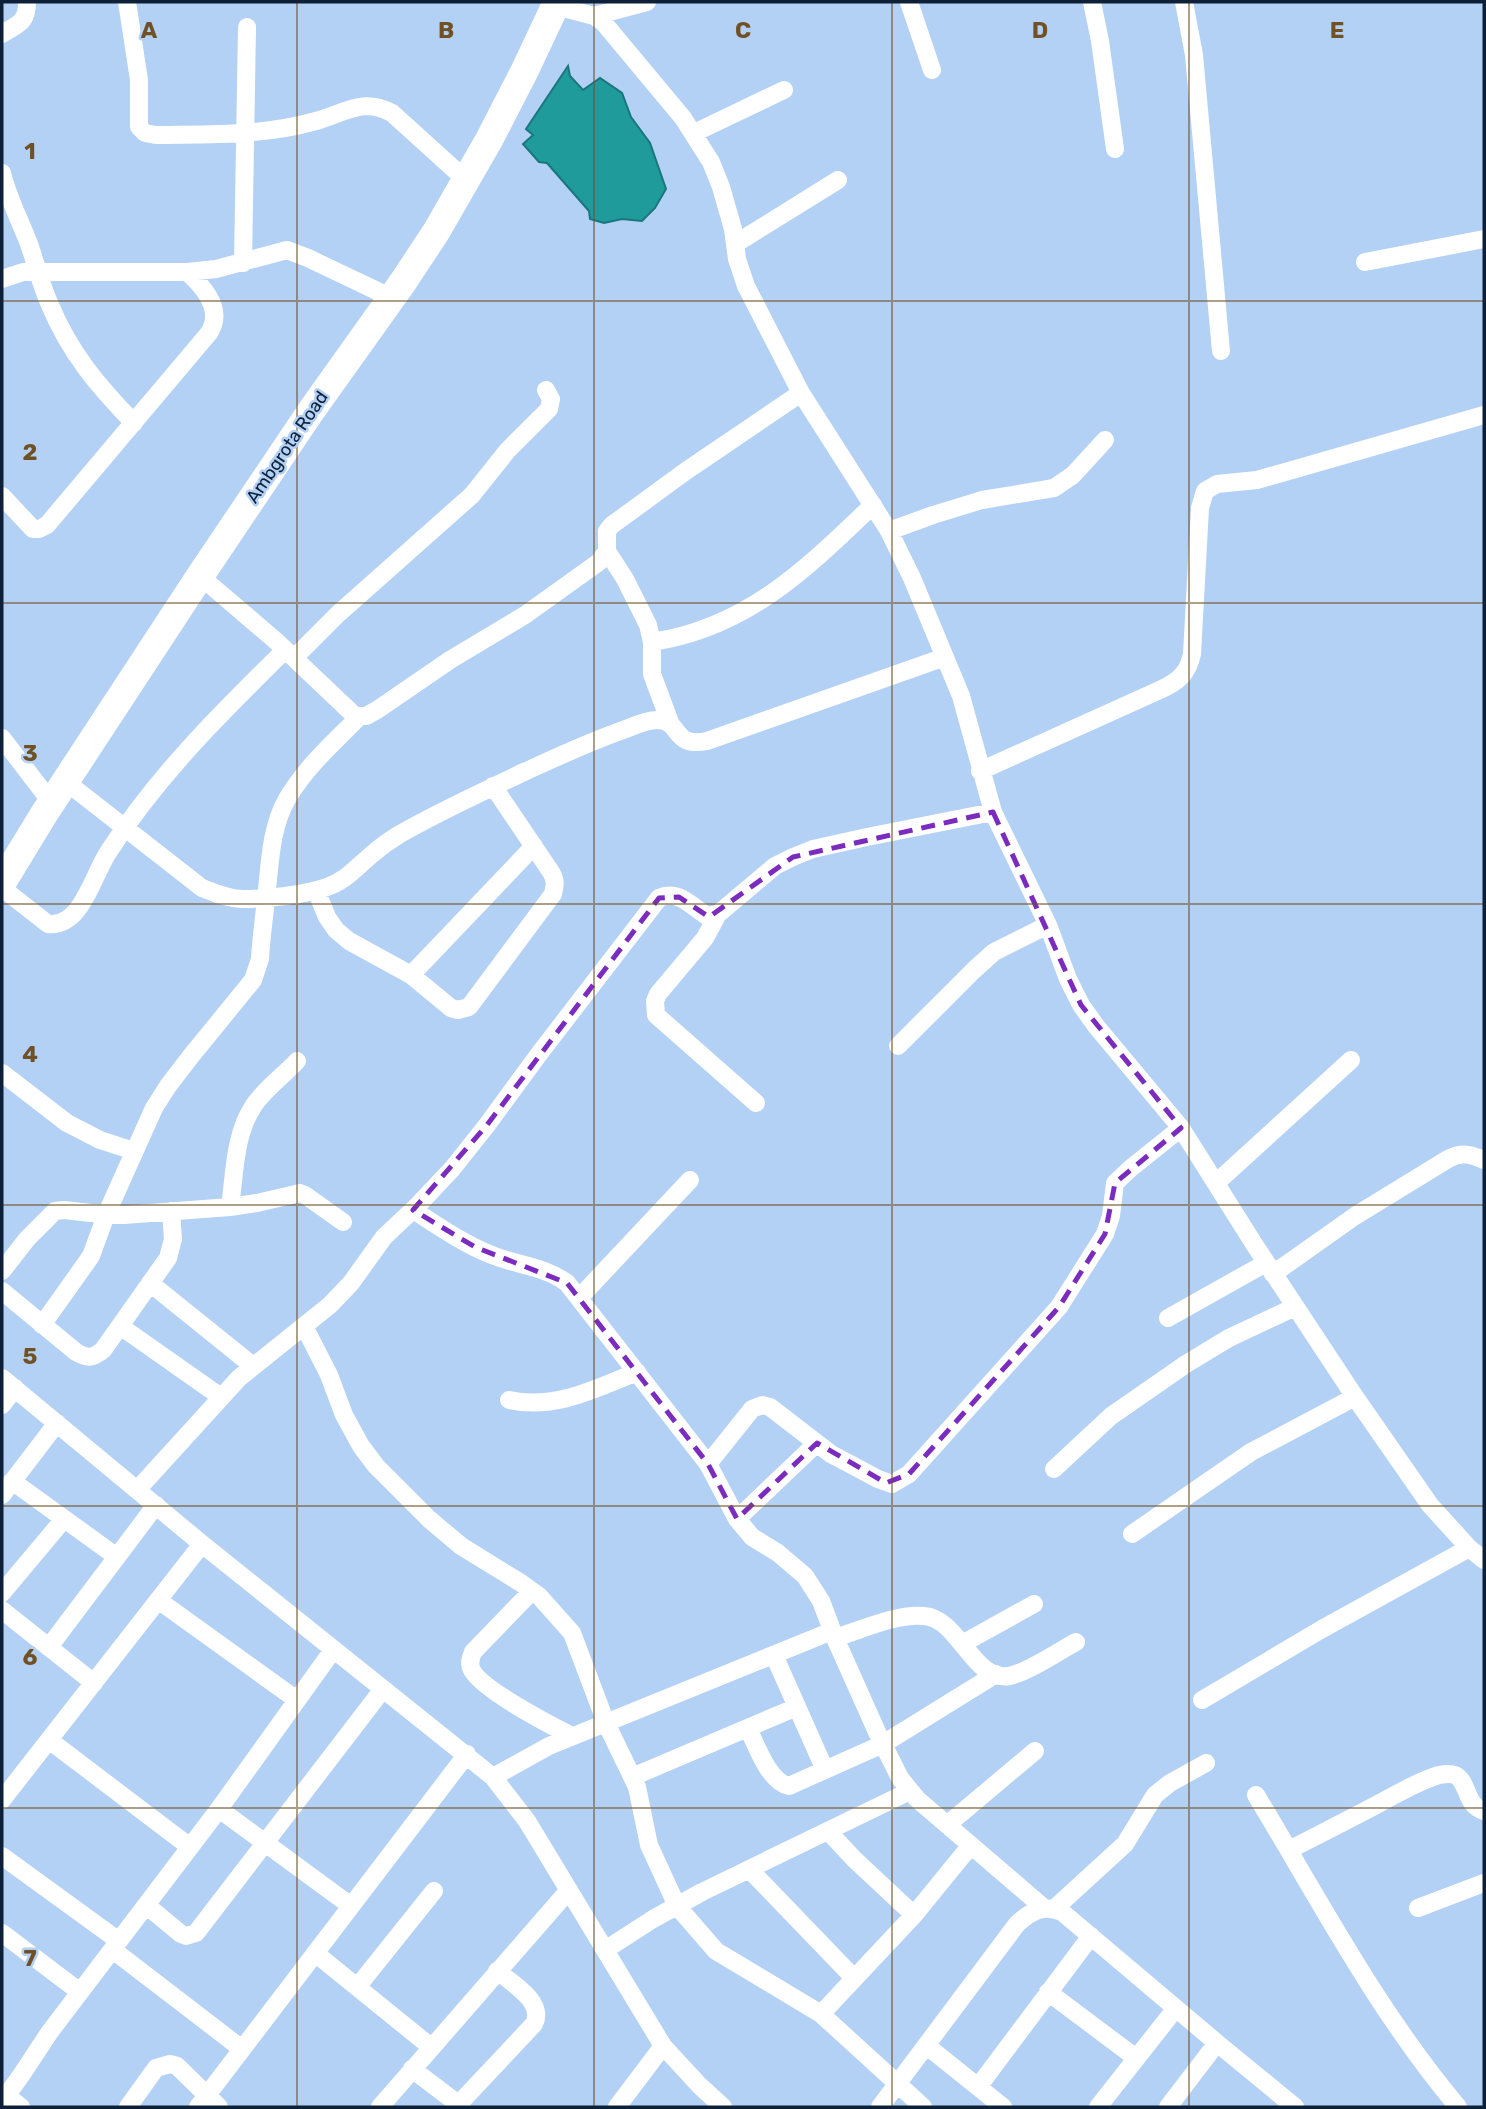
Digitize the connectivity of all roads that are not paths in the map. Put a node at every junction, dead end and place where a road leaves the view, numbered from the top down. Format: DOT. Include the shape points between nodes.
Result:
graph roads {
  1 [pos="27,2"];
  2 [pos="127,2"];
  3 [pos="647,2"];
  4 [pos="909,2"];
  5 [pos="1091,2"];
  6 [pos="1184,2"];
  7 [pos="556,4"];
  8 [pos="594,16"];
  9 [pos="247,27"];
  10 [pos="2,34"];
  11 [pos="932,69"];
  12 [pos="784,90"];
  13 [pos="694,133"];
  14 [pos="247,134"];
  15 [pos="1115,149"];
  16 [pos="2,173"];
  17 [pos="466,180"];
  18 [pos="838,180"];
  19 [pos="1484,239"];
  20 [pos="735,244"];
  21 [pos="1365,262"];
  22 [pos="243,263"];
  23 [pos="37,272"];
  24 [pos="187,272"];
  25 [pos="2,279"];
  26 [pos="392,298"];
  27 [pos="1221,351"];
  28 [pos="546,390"];
  29 [pos="801,393"];
  30 [pos="1484,415"];
  31 [pos="134,423"];
  32 [pos="1105,440"];
  33 [pos="2,496"];
  34 [pos="873,505"];
  35 [pos="889,531"];
  36 [pos="607,551"];
  37 [pos="200,576"];
  38 [pos="652,642"];
  39 [pos="290,654"];
  40 [pos="945,657"];
  41 [pos="359,717"];
  42 [pos="671,725"];
  43 [pos="2,738"];
  44 [pos="980,771"];
  45 [pos="493,786"];
  46 [pos="58,792"];
  47 [pos="993,812"];
  48 [pos="124,827"];
  49 [pos="534,846"];
  50 [pos="2,886"];
  51 [pos="316,890"];
  52 [pos="267,897"];
  53 [pos="718,914"];
  54 [pos="1048,925"];
  55 [pos="411,975"];
  56 [pos="898,1046"];
  57 [pos="1351,1060"];
  58 [pos="298,1061"];
  59 [pos="2,1073"];
  60 [pos="756,1103"];
  61 [pos="1181,1128"];
  62 [pos="134,1151"];
  63 [pos="1484,1160"];
  64 [pos="691,1180"];
  65 [pos="1216,1183"];
  66 [pos="230,1207"];
  67 [pos="413,1210"];
  68 [pos="171,1211"];
  69 [pos="106,1214"];
  70 [pos="343,1223"];
  71 [pos="1270,1268"];
  72 [pos="2,1271"];
  73 [pos="150,1283"];
  74 [pos="2,1291"];
  75 [pos="579,1298"];
  76 [pos="1295,1307"];
  77 [pos="1168,1318"];
  78 [pos="42,1325"];
  79 [pos="120,1326"];
  80 [pos="303,1326"];
  81 [pos="253,1366"];
  82 [pos="637,1372"];
  83 [pos="8,1383"];
  84 [pos="221,1397"];
  85 [pos="1355,1397"];
  86 [pos="509,1400"];
  87 [pos="2,1405"];
  88 [pos="57,1423"];
  89 [pos="817,1443"];
  90 [pos="708,1464"];
  91 [pos="1054,1469"];
  92 [pos="7,1488"];
  93 [pos="137,1490"];
  94 [pos="156,1506"];
  95 [pos="64,1519"];
  96 [pos="737,1519"];
  97 [pos="1132,1534"];
  98 [pos="202,1544"];
  99 [pos="1469,1548"];
  100 [pos="117,1558"];
  101 [pos="1484,1559"];
  102 [pos="532,1591"];
  103 [pos="2,1593"];
  104 [pos="158,1600"];
  105 [pos="1034,1604"];
  106 [pos="2,1609"];
  107 [pos="834,1634"];
  108 [pos="1076,1642"];
  109 [pos="962,1644"];
  110 [pos="49,1647"];
  111 [pos="333,1650"];
  112 [pos="774,1655"];
  113 [pos="996,1674"];
  114 [pos="93,1683"];
  115 [pos="383,1689"];
  116 [pos="298,1700"];
  117 [pos="1202,1700"];
  118 [pos="797,1707"];
  119 [pos="606,1723"];
  120 [pos="748,1728"];
  121 [pos="572,1737"];
  122 [pos="49,1740"];
  123 [pos="883,1744"];
  124 [pos="1035,1751"];
  125 [pos="467,1754"];
  126 [pos="1206,1763"];
  127 [pos="825,1770"];
  128 [pos="632,1776"];
  129 [pos="493,1777"];
  130 [pos="911,1791"];
  131 [pos="1256,1795"];
  132 [pos="2,1800"];
  133 [pos="219,1809"];
  134 [pos="1484,1811"];
  135 [pos="947,1825"];
  136 [pos="828,1831"];
  137 [pos="265,1843"];
  138 [pos="971,1845"];
  139 [pos="190,1847"];
  140 [pos="1289,1850"];
  141 [pos="2,1856"];
  142 [pos="750,1869"];
  143 [pos="1484,1883"];
  144 [pos="569,1890"];
  145 [pos="434,1891"];
  146 [pos="146,1905"];
  147 [pos="351,1906"];
  148 [pos="677,1906"];
  149 [pos="1049,1908"];
  150 [pos="1418,1908"];
  151 [pos="914,1915"];
  152 [pos="2,1933"];
  153 [pos="1090,1936"];
  154 [pos="116,1946"];
  155 [pos="605,1951"];
  156 [pos="316,1953"];
  157 [pos="497,1971"];
  158 [pos="854,1978"];
  159 [pos="358,1986"];
  160 [pos="80,1992"];
  161 [pos="1048,1992"];
  162 [pos="1176,2008"];
  163 [pos="821,2014"];
  164 [pos="1217,2043"];
  165 [pos="663,2046"];
  166 [pos="927,2046"];
  167 [pos="431,2047"];
  168 [pos="242,2049"];
  169 [pos="1136,2058"];
  170 [pos="412,2069"];
  171 [pos="898,2085"];
  172 [pos="978,2087"];
  173 [pos="10,2102"];
  174 [pos="208,2103"];
  175 [pos="459,2106"];
  176 [pos="128,2107"];
  177 [pos="380,2107"];
  178 [pos="617,2107"];
  179 [pos="723,2107"];
  180 [pos="880,2107"];
  181 [pos="923,2107"];
  182 [pos="1003,2107"];
  183 [pos="1098,2107"];
  184 [pos="1168,2107"];
  185 [pos="1296,2107"];
  186 [pos="1458,2107"];
  1 -- 10 [label="street" via="23,20"];
  2 -- 14 [label="street" via="139,80 139,127 156,135"];
  3 -- 8 [label="street"];
  4 -- 11 [label="street"];
  5 -- 15 [label="street"];
  6 -- 27 [label="street" via="1194,55"];
  7 -- 8 [label="street"];
  7 -- 17 [label="main road, Ambgrota Road"];
  8 -- 13 [label="street" via="621,42"];
  9 -- 14 [label="street"];
  12 -- 13 [label="street"];
  13 -- 20 [label="street" via="722,187"];
  14 -- 17 [label="street" via="301,125 369,104 380,106"];
  14 -- 22 [label="street"];
  16 -- 23 [label="street"];
  17 -- 26 [label="main road, Ambgrota Road"];
  18 -- 20 [label="street"];
  19 -- 21 [label="street"];
  20 -- 29 [label="street" via="746,286"];
  22 -- 24 [label="street"];
  22 -- 26 [label="street" via="287,250"];
  23 -- 24 [label="street"];
  23 -- 25 [label="street"];
  23 -- 31 [label="street" via="50,307 85,369"];
  24 -- 31 [label="street" via="209,296 213,327"];
  26 -- 37 [label="main road, Ambgrota Road"];
  28 -- 39 [label="street" via="551,399 549,409 472,495"];
  29 -- 34 [label="street"];
  29 -- 36 [label="street" via="612,526 607,531"];
  30 -- 44 [label="street" via="1257,480 1217,484 1205,491 1200,508 1192,654 1186,672 1162,689"];
  31 -- 33 [label="street" via="47,525 33,529"];
  32 -- 35 [label="street" via="1073,475 1054,488 982,500"];
  34 -- 35 [label="street"];
  34 -- 38 [label="street" via="812,564 765,599 690,635"];
  35 -- 40 [label="street"];
  36 -- 38 [label="street" via="640,606"];
  36 -- 41 [label="street" via="599,562 525,615"];
  37 -- 39 [label="street"];
  37 -- 46 [label="main road, Ambgrota Road"];
  38 -- 42 [label="street" via="652,674"];
  39 -- 41 [label="street"];
  39 -- 48 [label="street" via="202,732"];
  40 -- 42 [label="street" via="707,741 686,741"];
  40 -- 44 [label="street" via="961,695"];
  41 -- 52 [label="street" via="317,759 286,802 272,842"];
  42 -- 45 [label="street" via="658,720 624,729"];
  43 -- 46 [label="street"];
  44 -- 47 [label="street"];
  45 -- 49 [label="street"];
  45 -- 51 [label="street" via="398,836 346,877"];
  46 -- 48 [label="street"];
  46 -- 50 [label="main road, Ambgrota Road"];
  47 -- 53 [label="street" via="793,856"];
  47 -- 54 [label="street"];
  48 -- 50 [label="street" via="83,901 63,923 48,924"];
  48 -- 52 [label="street" via="202,888 242,899"];
  49 -- 55 [label="street"];
  49 -- 55 [label="street" via="555,877 553,894 474,1002 464,1010 451,1008"];
  51 -- 52 [label="street"];
  51 -- 55 [label="street" via="327,917 349,942"];
  52 -- 62 [label="street" via="253,980 168,1086"];
  53 -- 60 [label="street" via="658,994 656,1015"];
  53 -- 67 [label="street" via="707,916 672,894 659,898 487,1125"];
  54 -- 56 [label="street" via="994,952"];
  54 -- 61 [label="street" via="1081,1005"];
  57 -- 65 [label="street"];
  58 -- 66 [label="street" via="256,1102 243,1126"];
  59 -- 62 [label="street" via="67,1123"];
  61 -- 65 [label="street"];
  61 -- 89 [label="street" via="1115,1183 1105,1234 1059,1307 909,1474 886,1483"];
  62 -- 69 [label="street"];
  63 -- 71 [label="street" via="1466,1154 1448,1159"];
  64 -- 75 [label="street"];
  65 -- 71 [label="street"];
  66 -- 68 [label="street"];
  66 -- 70 [label="street" via="300,1194"];
  67 -- 75 [label="street" via="499,1258 555,1274"];
  67 -- 80 [label="street" via="384,1237 351,1283"];
  68 -- 69 [label="street"];
  68 -- 73 [label="street" via="172,1247"];
  69 -- 72 [label="street" via="55,1211"];
  69 -- 78 [label="street" via="91,1256"];
  71 -- 76 [label="street"];
  71 -- 77 [label="street"];
  73 -- 79 [label="street"];
  73 -- 81 [label="street"];
  74 -- 78 [label="street"];
  75 -- 82 [label="street"];
  76 -- 85 [label="street"];
  76 -- 91 [label="street" via="1228,1338 1186,1364 1111,1416"];
  78 -- 79 [label="street" via="84,1357 103,1350"];
  79 -- 84 [label="street"];
  80 -- 81 [label="street"];
  80 -- 102 [label="street" via="344,1415 376,1466 461,1546"];
  81 -- 84 [label="street"];
  82 -- 86 [label="street" via="555,1402"];
  82 -- 90 [label="street"];
  83 -- 87 [label="street"];
  83 -- 88 [label="street"];
  84 -- 93 [label="street"];
  85 -- 97 [label="street" via="1251,1452"];
  85 -- 99 [label="street" via="1430,1505"];
  88 -- 92 [label="street"];
  88 -- 93 [label="street"];
  89 -- 90 [label="street" via="769,1407 757,1405"];
  89 -- 96 [label="street"];
  90 -- 96 [label="street"];
  92 -- 95 [label="street"];
  93 -- 94 [label="street"];
  94 -- 98 [label="street"];
  94 -- 100 [label="street"];
  95 -- 100 [label="street"];
  95 -- 103 [label="street"];
  96 -- 107 [label="street" via="752,1537 805,1576"];
  98 -- 104 [label="street"];
  98 -- 111 [label="street"];
  99 -- 101 [label="street"];
  99 -- 117 [label="street"];
  100 -- 110 [label="street"];
  102 -- 119 [label="street" via="572,1633"];
  102 -- 121 [label="street" via="473,1652 471,1670 519,1708"];
  104 -- 114 [label="street"];
  104 -- 116 [label="street"];
  105 -- 109 [label="street"];
  106 -- 110 [label="street"];
  107 -- 109 [label="street" via="924,1615 946,1626"];
  107 -- 112 [label="street"];
  107 -- 123 [label="street"];
  108 -- 113 [label="street" via="1017,1674"];
  109 -- 113 [label="street"];
  110 -- 114 [label="street"];
  111 -- 115 [label="street"];
  111 -- 116 [label="street"];
  112 -- 118 [label="street"];
  112 -- 119 [label="street"];
  113 -- 123 [label="street"];
  114 -- 122 [label="street"];
  115 -- 125 [label="street"];
  115 -- 137 [label="street"];
  116 -- 133 [label="street"];
  118 -- 120 [label="street"];
  118 -- 127 [label="street"];
  119 -- 121 [label="street"];
  119 -- 128 [label="street"];
  120 -- 127 [label="street" via="783,1785"];
  120 -- 128 [label="street"];
  121 -- 129 [label="street"];
  122 -- 132 [label="street"];
  122 -- 139 [label="street"];
  123 -- 127 [label="street"];
  123 -- 130 [label="street"];
  124 -- 135 [label="street"];
  125 -- 129 [label="street"];
  125 -- 147 [label="street"];
  126 -- 149 [label="street" via="1155,1795 1125,1844"];
  128 -- 148 [label="street" via="649,1845"];
  129 -- 144 [label="street" via="527,1821"];
  130 -- 135 [label="street"];
  130 -- 136 [label="street"];
  131 -- 140 [label="street"];
  133 -- 137 [label="street"];
  133 -- 139 [label="street"];
  134 -- 140 [label="street" via="1476,1807 1453,1774 1438,1775"];
  135 -- 138 [label="street"];
  136 -- 142 [label="street"];
  136 -- 151 [label="street"];
  137 -- 146 [label="street" via="196,1933 181,1934"];
  137 -- 147 [label="street"];
  138 -- 149 [label="street"];
  138 -- 151 [label="street"];
  139 -- 146 [label="street"];
  140 -- 186 [label="street" via="1388,2016"];
  141 -- 154 [label="street"];
  142 -- 148 [label="street"];
  142 -- 158 [label="street"];
  143 -- 150 [label="street"];
  144 -- 155 [label="street"];
  144 -- 157 [label="street"];
  145 -- 159 [label="street"];
  146 -- 154 [label="street"];
  147 -- 156 [label="street"];
  148 -- 155 [label="street"];
  148 -- 163 [label="street" via="716,1951"];
  149 -- 153 [label="street" via="1062,1912"];
  149 -- 166 [label="street" via="1033,1911 1017,1924"];
  151 -- 158 [label="street"];
  152 -- 160 [label="street"];
  153 -- 161 [label="street"];
  153 -- 162 [label="street"];
  154 -- 160 [label="street"];
  154 -- 168 [label="street"];
  155 -- 165 [label="street"];
  156 -- 159 [label="street"];
  156 -- 168 [label="street"];
  157 -- 167 [label="street"];
  157 -- 175 [label="street" via="524,1993 537,2017"];
  158 -- 163 [label="street"];
  159 -- 167 [label="street"];
  160 -- 173 [label="street" via="49,2033"];
  161 -- 169 [label="street"];
  161 -- 172 [label="street"];
  162 -- 164 [label="street"];
  162 -- 169 [label="street"];
  163 -- 171 [label="street"];
  164 -- 184 [label="street"];
  164 -- 185 [label="street"];
  165 -- 178 [label="street"];
  165 -- 179 [label="street"];
  166 -- 171 [label="street"];
  166 -- 172 [label="street"];
  167 -- 170 [label="street"];
  168 -- 174 [label="street"];
  169 -- 183 [label="street"];
  170 -- 175 [label="street"];
  170 -- 177 [label="street"];
  171 -- 180 [label="street"];
  171 -- 181 [label="street"];
  172 -- 182 [label="street"];
  174 -- 176 [label="street" via="177,2066 161,2065"];
}
